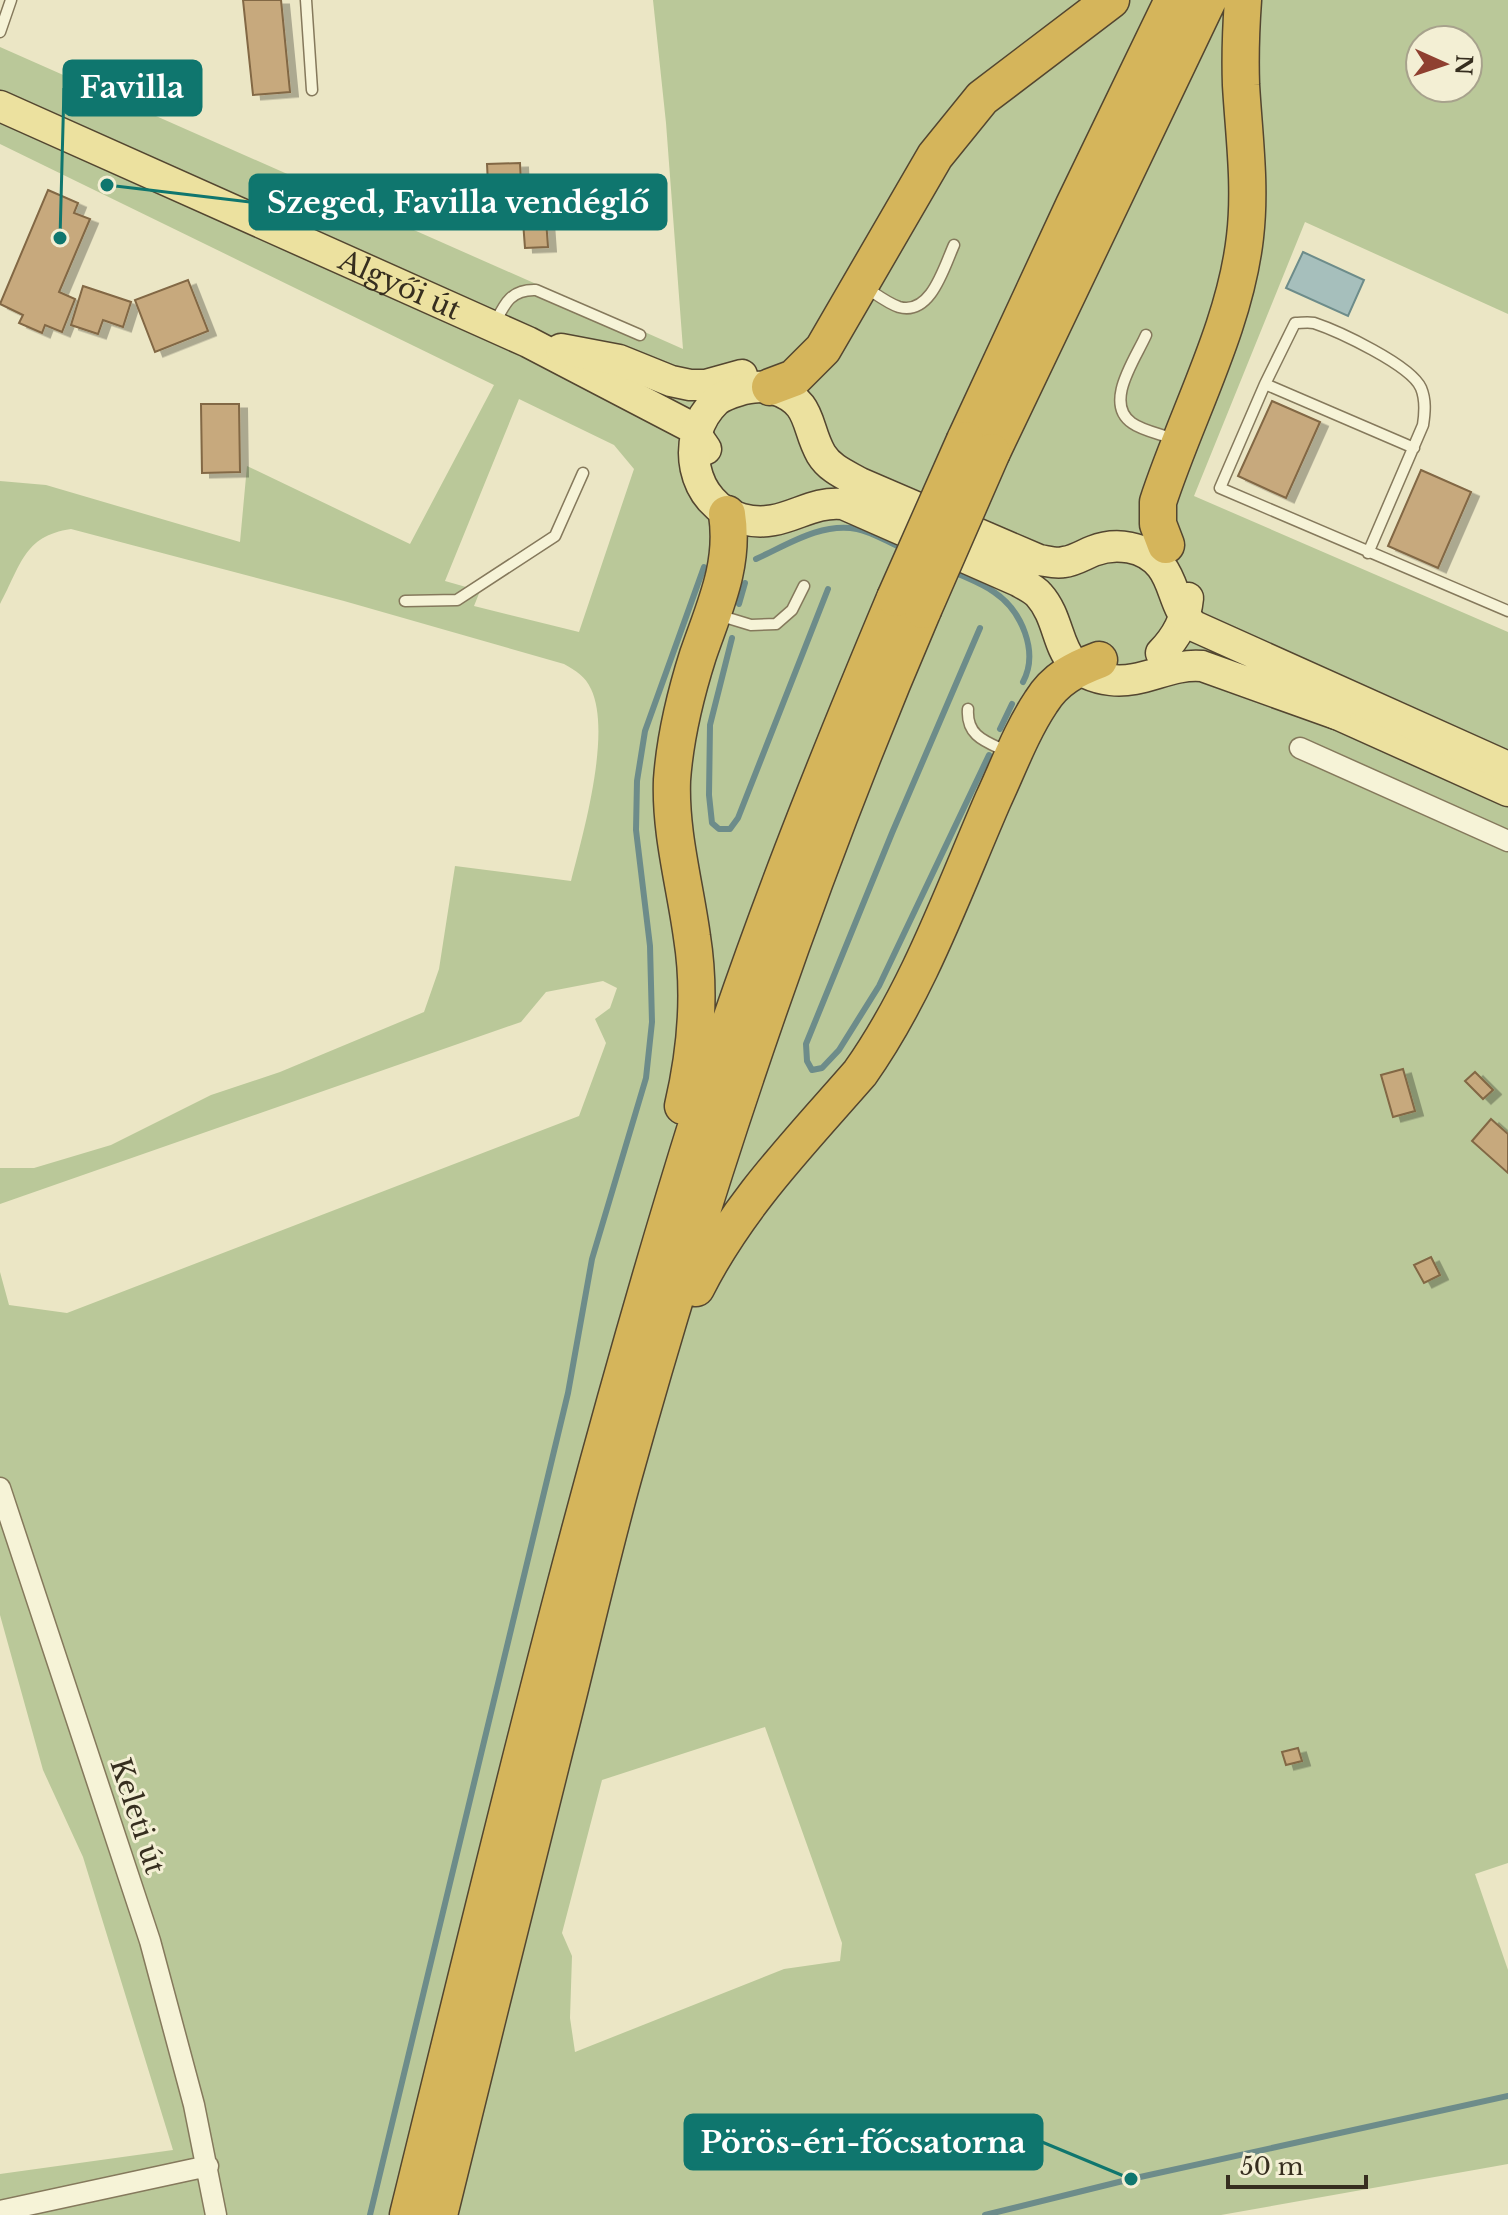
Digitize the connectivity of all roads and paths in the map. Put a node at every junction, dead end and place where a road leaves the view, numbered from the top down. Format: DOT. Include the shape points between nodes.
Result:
graph roads {
  1 [pos="11,0"];
  2 [pos="306,0"];
  3 [pos="1111,0"];
  4 [pos="1173,0"];
  5 [pos="1208,0"];
  6 [pos="1243,0"];
  7 [pos="0,32"];
  8 [pos="312,90"];
  9 [pos="0,106"];
  10 [pos="954,245"];
  11 [pos="860,284"];
  12 [pos="493,327"];
  13 [pos="640,335"];
  14 [pos="1146,335"];
  15 [pos="528,342"];
  16 [pos="782,382"];
  17 [pos="1265,384"];
  18 [pos="716,401"];
  19 [pos="695,440"];
  20 [pos="1180,441"];
  21 [pos="979,446"];
  22 [pos="1414,448"];
  23 [pos="583,473"];
  24 [pos="727,514"];
  25 [pos="1166,545"];
  26 [pos="1368,553"];
  27 [pos="804,586"];
  28 [pos="405,601"];
  29 [pos="909,604"];
  30 [pos="1186,610"];
  31 [pos="1508,611"];
  32 [pos="712,613"];
  33 [pos="1168,660"];
  34 [pos="1088,664"];
  35 [pos="1340,704"];
  36 [pos="968,709"];
  37 [pos="1300,748"];
  38 [pos="1014,755"];
  39 [pos="1508,767"];
  40 [pos="1508,791"];
  41 [pos="1508,841"];
  42 [pos="658,1250"];
  43 [pos="622,1481"];
  44 [pos="0,1488"];
  45 [pos="208,2166"];
  46 [pos="0,2211"];
  47 [pos="216,2215"];
  48 [pos="408,2215"];
  49 [pos="439,2215"];
  1 -- 7 [label="lane"];
  2 -- 8 [label="lane"];
  3 -- 11 [label="highway" via="972,109 935,156"];
  4 -- 21 [label="highway" via="1074,205"];
  5 -- 21 [label="highway"];
  6 -- 20 [label="highway" via="1246,236 1233,293"];
  9 -- 12 [label="main road, Algyői út"];
  10 -- 11 [label="lane" via="928,297 916,307 896,306"];
  11 -- 16 [label="highway" via="823,349"];
  12 -- 13 [label="lane, Algyői út" via="512,295 536,290"];
  12 -- 15 [label="main road, Algyői út"];
  14 -- 20 [label="lane" via="1122,388 1120,407 1137,426"];
  15 -- 16 [label="main road" via="619,360 690,385 755,371 777,373"];
  15 -- 18 [label="main road" via="677,397"];
  15 -- 19 [label="main road" via="606,395"];
  16 -- 18 [label="main road"];
  16 -- 25 [label="main road" via="812,393 845,459 1029,542 1051,547 1114,529 1142,532"];
  16 -- 30 [label="main road" via="808,416 821,454 832,468 1039,560 1063,562 1113,546 1136,549 1163,568"];
  17 -- 22 [label="lane"];
  17 -- 22 [label="lane" via="1295,323 1312,323 1409,372 1426,406"];
  17 -- 26 [label="lane" via="1220,488"];
  18 -- 19 [label="main road"];
  19 -- 24 [label="main road" via="696,477"];
  19 -- 34 [label="main road" via="720,487 748,505 780,503 813,489 840,490 1041,579 1063,600 1074,634 1090,654"];
  20 -- 25 [label="highway" via="1158,502 1158,524"];
  21 -- 29 [label="highway, bridge"];
  22 -- 26 [label="lane"];
  23 -- 28 [label="lane" via="555,536 457,600"];
  24 -- 32 [label="highway" via="728,563"];
  24 -- 34 [label="main road" via="758,522 783,520 832,503 878,518 1037,592 1057,638"];
  25 -- 30 [label="main road" via="1182,570"];
  26 -- 31 [label="lane"];
  27 -- 32 [label="lane" via="792,610 776,624 751,625"];
  29 -- 42 [label="highway" via="833,745 775,896"];
  29 -- 43 [label="highway" via="874,723 737,1098"];
  30 -- 33 [label="main road"];
  30 -- 35 [label="main road" via="1194,626"];
  32 -- 42 [label="highway" via="678,727 672,781 673,823 698,987 689,1080"];
  33 -- 34 [label="main road" via="1140,678 1121,681 1097,677"];
  33 -- 35 [label="main road"];
  34 -- 38 [label="highway" via="1060,680 1041,701"];
  35 -- 39 [label="main road"];
  35 -- 40 [label="main road"];
  36 -- 38 [label="lane" via="972,732"];
  37 -- 41 [label="street"];
  38 -- 43 [label="highway" via="876,1050 721,1239 696,1288 655,1413"];
  42 -- 48 [label="highway" via="513,1784"];
  43 -- 49 [label="highway"];
  44 -- 45 [label="street, Keleti út" via="150,1941"];
  45 -- 46 [label="street"];
  45 -- 47 [label="street, Keleti út"];
}
